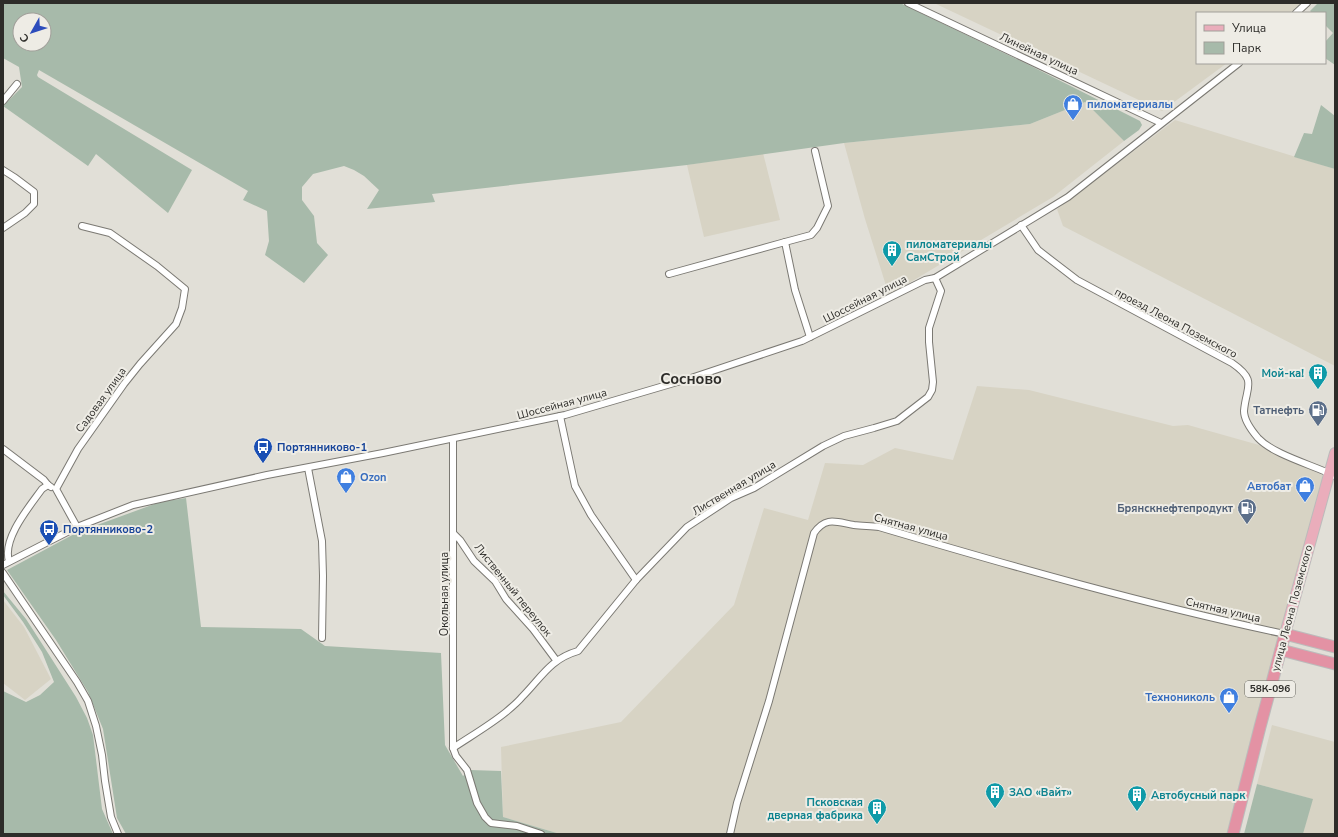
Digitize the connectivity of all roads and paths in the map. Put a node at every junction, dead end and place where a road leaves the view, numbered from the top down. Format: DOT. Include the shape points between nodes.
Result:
graph roads {
  1 [pos="908,3"];
  2 [pos="1307,3"];
  3 [pos="1297,12"];
  4 [pos="1238,64"];
  5 [pos="17,84"];
  6 [pos="3,101"];
  7 [pos="1162,123"];
  8 [pos="815,151"];
  9 [pos="3,170"];
  10 [pos="1021,225"];
  11 [pos="82,226"];
  12 [pos="3,228"];
  13 [pos="785,242"];
  14 [pos="669,274"];
  15 [pos="935,278"];
  16 [pos="810,338"];
  17 [pos="560,416"];
  18 [pos="453,439"];
  19 [pos="3,449"];
  20 [pos="1335,452"];
  21 [pos="308,468"];
  22 [pos="1332,475"];
  23 [pos="48,485"];
  24 [pos="56,489"];
  25 [pos="77,527"];
  26 [pos="454,534"];
  27 [pos="9,561"];
  28 [pos="3,566"];
  29 [pos="3,573"];
  30 [pos="636,580"];
  31 [pos="1285,634"];
  32 [pos="322,638"];
  33 [pos="1335,647"];
  34 [pos="1281,650"];
  35 [pos="556,660"];
  36 [pos="1335,664"];
  37 [pos="453,748"];
  38 [pos="118,834"];
  39 [pos="541,834"];
  40 [pos="730,834"];
  41 [pos="1233,834"];
  1 -- 7 [label="street, Линейная улица"];
  2 -- 3 [label="street"];
  4 -- 7 [label="street, Шоссейная улица"];
  5 -- 6 [label="street"];
  7 -- 10 [label="street, Шоссейная улица" via="1068,197"];
  8 -- 13 [label="street" via="828,206 812,235"];
  9 -- 12 [label="street" via="34,192 34,204"];
  10 -- 15 [label="street, Шоссейная улица"];
  10 -- 22 [label="street, проезд Леона Поземского" via="1038,250 1077,280 1242,370 1249,383 1245,419 1258,438 1275,450"];
  11 -- 24 [label="street, Садовая улица" via="110,233 185,289 176,324 124,384 78,449"];
  13 -- 14 [label="street"];
  13 -- 16 [label="street" via="795,290"];
  15 -- 16 [label="street, Шоссейная улица" via="925,280"];
  15 -- 30 [label="street, Лиственная улица" via="941,291 929,328 933,382 928,397 897,420 844,436 754,488 731,498 688,528"];
  16 -- 17 [label="street, Шоссейная улица" via="691,378"];
  17 -- 18 [label="street, Шоссейная улица"];
  17 -- 30 [label="street" via="576,486 590,515"];
  18 -- 21 [label="street, Шоссейная улица"];
  18 -- 26 [label="street, Окольная улица"];
  19 -- 23 [label="street"];
  20 -- 22 [label="main road, улица Леона Поземского"];
  21 -- 25 [label="street, Шоссейная улица" via="188,492 133,506"];
  21 -- 32 [label="street" via="322,541"];
  22 -- 31 [label="main road, улица Леона Поземского"];
  23 -- 24 [label="street"];
  23 -- 27 [label="street" via="42,489 17,525 9,542"];
  24 -- 25 [label="street"];
  25 -- 27 [label="street, Шоссейная улица"];
  26 -- 35 [label="street, Лиственный переулок" via="474,561 496,581 506,599"];
  26 -- 37 [label="street, Окольная улица"];
  27 -- 28 [label="street, Шоссейная улица"];
  29 -- 38 [label="street" via="88,701 102,754 111,818"];
  30 -- 35 [label="street, Лиственная улица" via="578,651"];
  31 -- 33 [label="highway"];
  31 -- 34 [label="highway, улица Леона Поземского / 58К-096"];
  31 -- 40 [label="street, Снятная улица" via="1075,584 879,527 834,520 826,522 814,533"];
  34 -- 36 [label="highway"];
  34 -- 41 [label="highway, улица Леона Поземского / 58К-096"];
  35 -- 37 [label="street, Лиственная улица" via="505,713"];
  37 -- 39 [label="street" via="467,770 481,812 491,823 517,826"];
}
